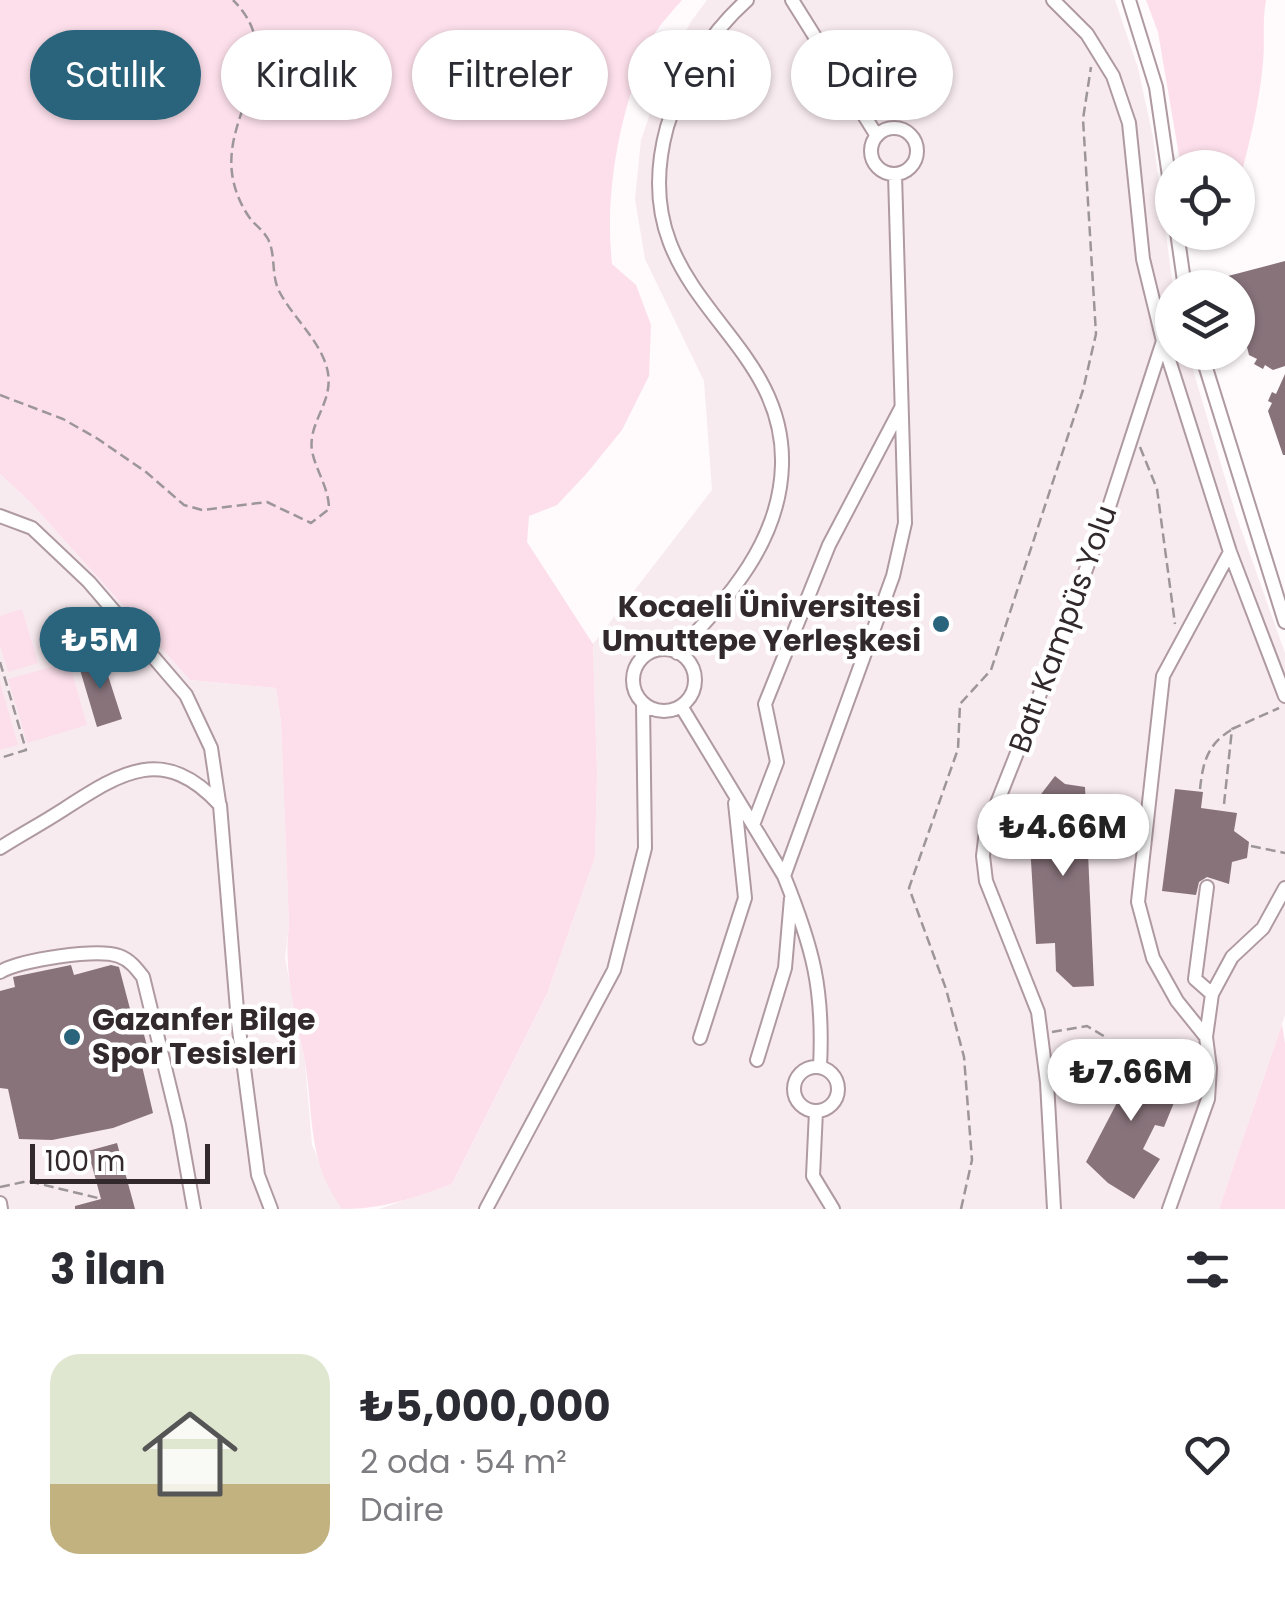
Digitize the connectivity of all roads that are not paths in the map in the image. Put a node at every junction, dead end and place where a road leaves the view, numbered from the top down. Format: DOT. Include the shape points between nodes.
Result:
graph roads {
  1 [pos="747,0"];
  2 [pos="792,0"];
  3 [pos="1053,0"];
  4 [pos="1129,0"];
  5 [pos="877,136"];
  6 [pos="1165,150"];
  7 [pos="895,174"];
  8 [pos="1155,307"];
  9 [pos="1155,366"];
  10 [pos="1172,370"];
  11 [pos="1208,370"];
  12 [pos="902,406"];
  13 [pos="0,516"];
  14 [pos="1230,552"];
  15 [pos="1285,622"];
  16 [pos="678,653"];
  17 [pos="1285,696"];
  18 [pos="644,703"];
  19 [pos="680,706"];
  20 [pos="734,795"];
  21 [pos="220,805"];
  22 [pos="752,825"];
  23 [pos="0,848"];
  24 [pos="784,876"];
  25 [pos="1206,887"];
  26 [pos="1285,888"];
  27 [pos="792,895"];
  28 [pos="0,972"];
  29 [pos="1212,994"];
  30 [pos="1206,1036"];
  31 [pos="700,1038"];
  32 [pos="757,1060"];
  33 [pos="820,1067"];
  34 [pos="816,1111"];
  35 [pos="194,1209"];
  36 [pos="271,1209"];
  37 [pos="486,1209"];
  38 [pos="833,1209"];
  39 [pos="1054,1209"];
  40 [pos="1169,1209"];
  1 -- 16 [label="street" via="706,45 679,94 659,163 660,198 679,268 772,401 780,486 758,555"];
  2 -- 5 [label="street"];
  3 -- 8 [label="street" via="1095,46 1129,123"];
  4 -- 6 [label="street" via="1156,88"];
  5 -- 7 [label="street" via="871,150 875,165"];
  5 -- 7 [label="street" via="897,128 915,141 914,163"];
  7 -- 12 [label="street"];
  9 -- 39 [label="street, Batı Kampüs Yolu" via="982,856 1038,1012"];
  10 -- 14 [label="street"];
  11 -- 15 [label="street"];
  12 -- 22 [label="street" via="829,545 766,704 777,762"];
  12 -- 24 [label="street" via="900,548"];
  13 -- 21 [label="street" via="32,528 89,582 186,696 211,748"];
  14 -- 17 [label="street"];
  14 -- 30 [label="street" via="1163,676 1138,902 1153,958"];
  16 -- 18 [label="street" via="653,651 637,664 634,685"];
  16 -- 19 [label="street" via="690,662 695,681"];
  18 -- 19 [label="street" via="662,711"];
  18 -- 37 [label="street" via="645,848 614,970"];
  19 -- 20 [label="street"];
  20 -- 22 [label="street"];
  20 -- 31 [label="street" via="745,898"];
  21 -- 23 [label="street" via="182,774 132,770"];
  21 -- 36 [label="street" via="238,1022 258,1175"];
  22 -- 24 [label="street"];
  24 -- 27 [label="street"];
  25 -- 29 [label="street" via="1195,979"];
  26 -- 29 [label="street"];
  27 -- 32 [label="street" via="785,968"];
  27 -- 33 [label="street" via="818,976"];
  28 -- 35 [label="street" via="51,958 114,954 143,977"];
  29 -- 30 [label="street"];
  30 -- 40 [label="street" via="1208,1099"];
  33 -- 34 [label="street" via="838,1087 829,1106"];
  33 -- 34 [label="street" via="805,1069 793,1087 802,1106"];
  34 -- 38 [label="street" via="813,1176"];
}
